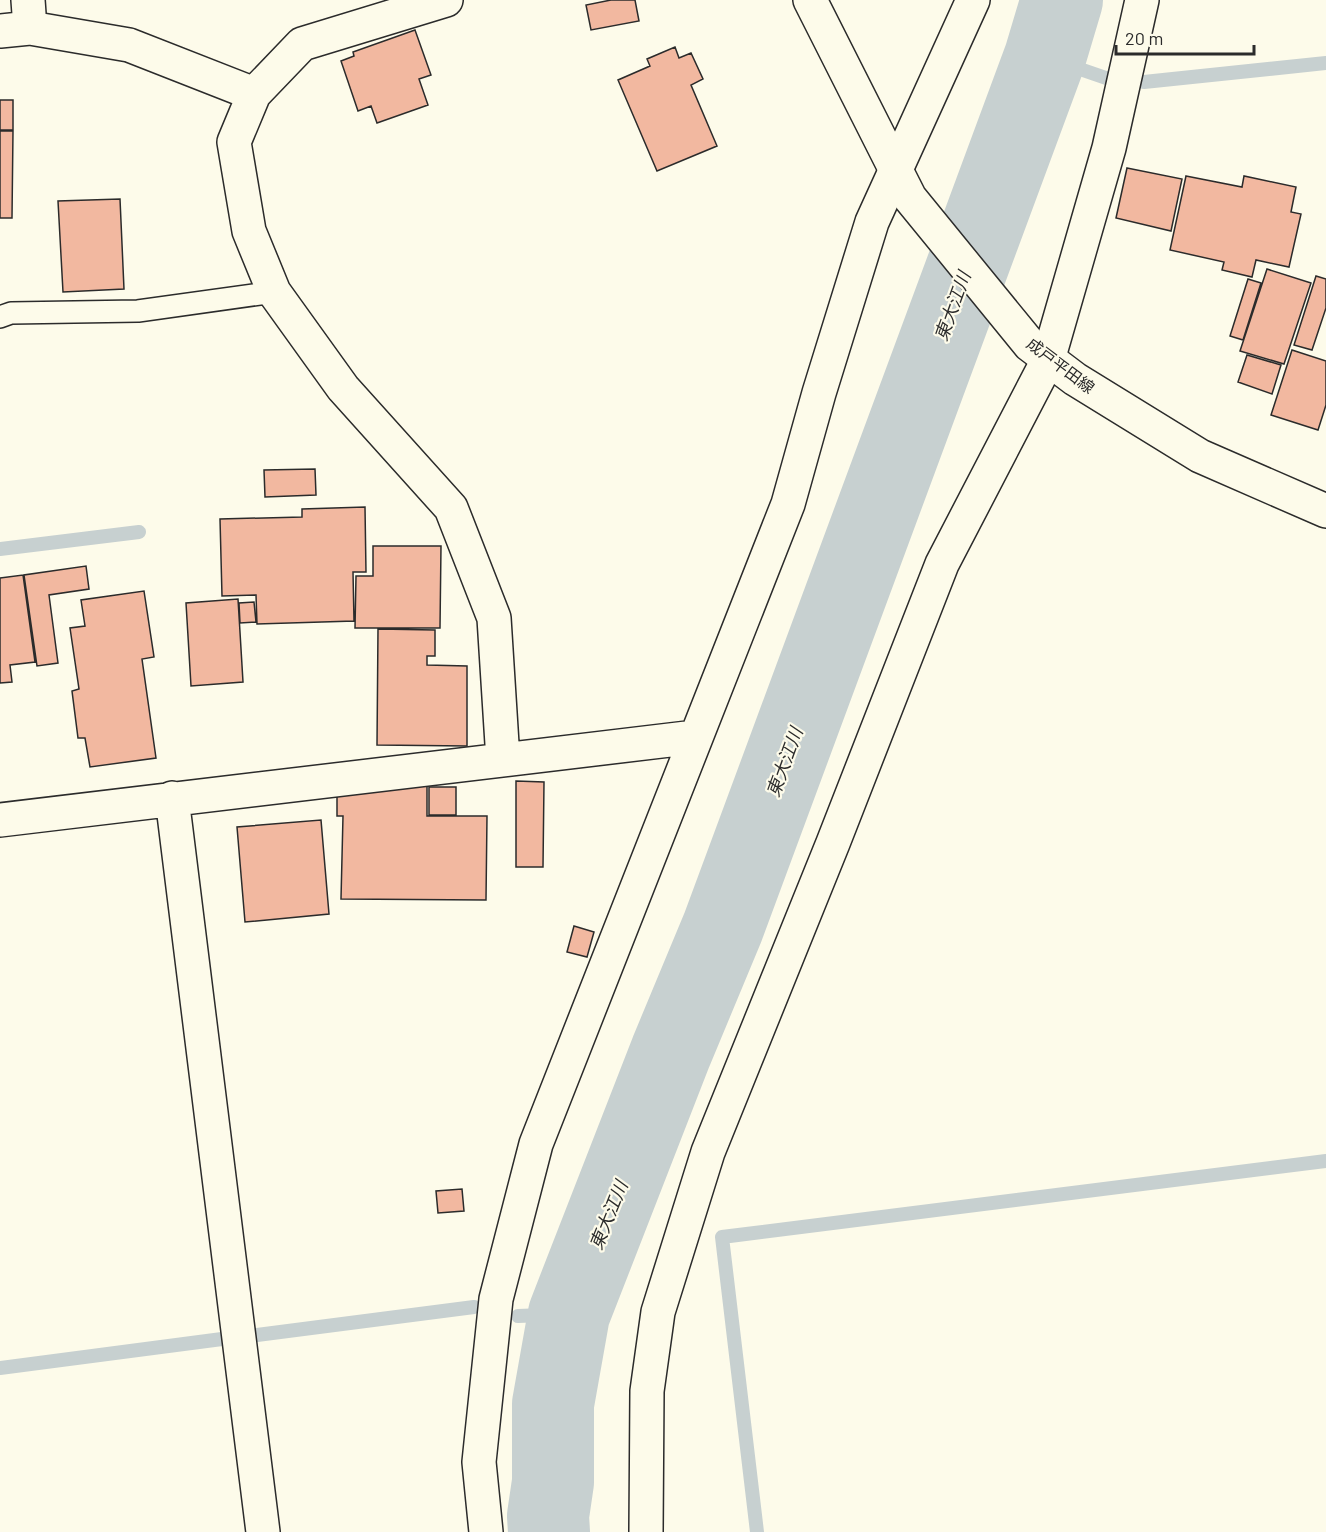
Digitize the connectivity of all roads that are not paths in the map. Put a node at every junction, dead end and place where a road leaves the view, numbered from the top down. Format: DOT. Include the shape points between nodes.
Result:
graph roads {
  1 [pos="446,0"];
  2 [pos="810,0"];
  3 [pos="973,0"];
  4 [pos="1142,0"];
  5 [pos="19,20"];
  6 [pos="254,94"];
  7 [pos="895,169"];
  8 [pos="274,292"];
  9 [pos="0,317"];
  10 [pos="1039,353"];
  11 [pos="1326,511"];
  12 [pos="695,737"];
  13 [pos="503,760"];
  14 [pos="172,798"];
  15 [pos="0,820"];
  16 [pos="263,1532"];
  17 [pos="486,1532"];
  18 [pos="646,1532"];
  1 -- 6 [label="street" via="302,44"];
  2 -- 7 [label="street, 成戸平田線"];
  3 -- 7 [label="street"];
  4 -- 10 [label="street" via="1109,148"];
  5 -- 6 [label="street" via="129,45"];
  6 -- 8 [label="street" via="234,142 249,231"];
  7 -- 10 [label="street, 成戸平田線" via="910,198"];
  7 -- 12 [label="street" via="872,222 788,504"];
  8 -- 9 [label="lane" via="138,311 11,313"];
  8 -- 13 [label="street" via="343,388 451,508 494,618"];
  10 -- 11 [label="street, 成戸平田線" via="1200,456"];
  10 -- 18 [label="street" via="942,564 708,1152 658,1312 647,1390"];
  12 -- 13 [label="street"];
  12 -- 17 [label="street" via="536,1144 496,1299 479,1462"];
  13 -- 14 [label="street"];
  14 -- 15 [label="street"];
  14 -- 16 [label="street"];
}
